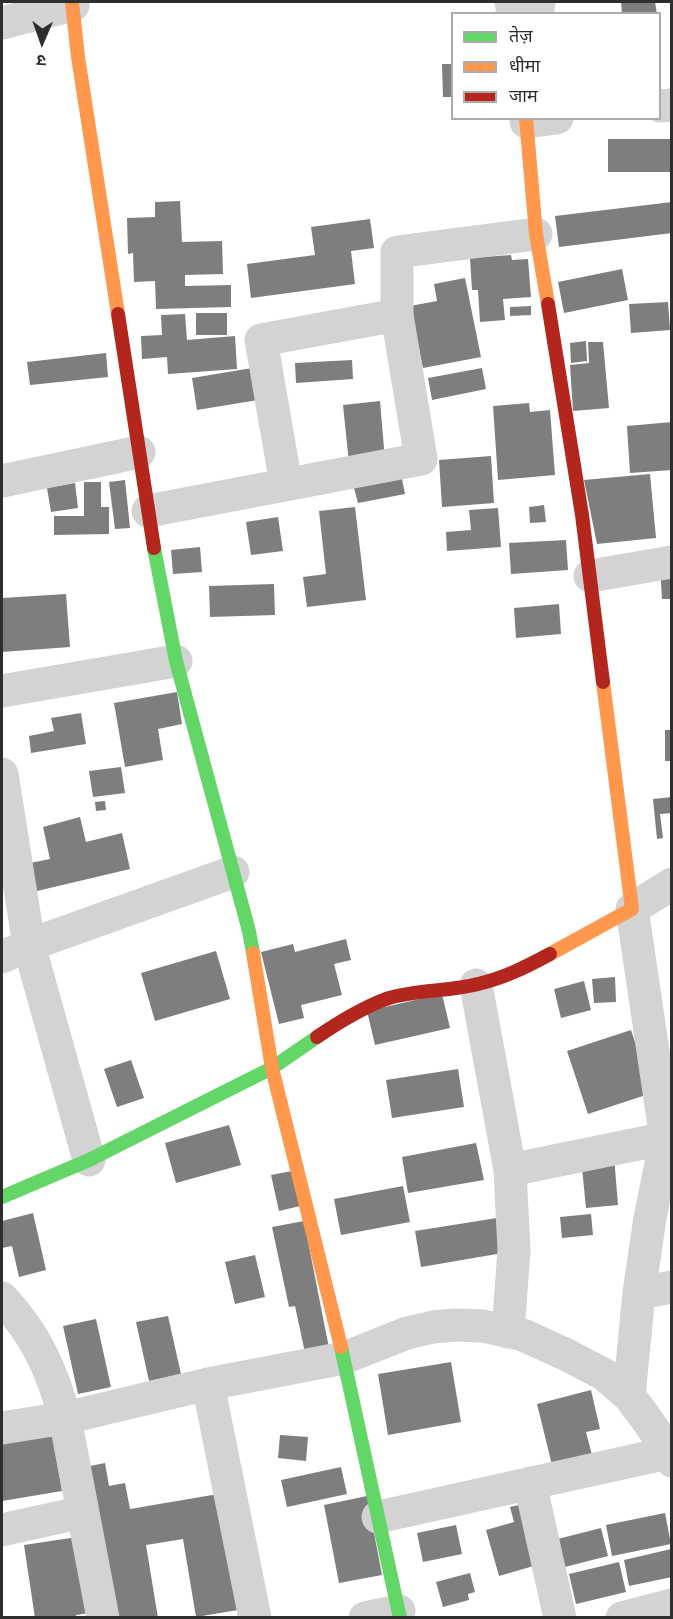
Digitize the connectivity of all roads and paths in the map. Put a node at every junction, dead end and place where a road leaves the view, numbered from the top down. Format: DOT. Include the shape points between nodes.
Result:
graph roads {
  1 [pos="73,3"];
  2 [pos="2,23"];
  3 [pos="536,120"];
  4 [pos="536,234"];
  5 [pos="397,315"];
  6 [pos="139,452"];
  7 [pos="2,481"];
  8 [pos="286,484"];
  9 [pos="148,511"];
  10 [pos="672,562"];
  11 [pos="590,576"];
  12 [pos="176,661"];
  13 [pos="2,691"];
  14 [pos="2,774"];
  15 [pos="233,872"];
  16 [pos="672,884"];
  17 [pos="632,909"];
  18 [pos="15,951"];
  19 [pos="476,985"];
  20 [pos="272,1068"];
  21 [pos="669,1138"];
  22 [pos="89,1160"];
  23 [pos="510,1170"];
  24 [pos="2,1197"];
  25 [pos="672,1287"];
  26 [pos="639,1293"];
  27 [pos="2,1298"];
  28 [pos="508,1332"];
  29 [pos="344,1358"];
  30 [pos="208,1384"];
  31 [pos="629,1396"];
  32 [pos="65,1418"];
  33 [pos="2,1428"];
  34 [pos="671,1455"];
  35 [pos="530,1483"];
  36 [pos="83,1512"];
  37 [pos="378,1517"];
  38 [pos="2,1530"];
  39 [pos="672,1605"];
  40 [pos="400,1614"];
  41 [pos="103,1617"];
  42 [pos="255,1617"];
  43 [pos="365,1617"];
  44 [pos="560,1617"];
  45 [pos="622,1617"];
  1 -- 2 [label="street"];
  1 -- 6 [label="street"];
  3 -- 4 [label="street"];
  4 -- 5 [label="street" via="397,252"];
  4 -- 11 [label="street"];
  5 -- 8 [label="street" via="421,459"];
  5 -- 8 [label="street" via="261,340"];
  6 -- 7 [label="street"];
  6 -- 9 [label="street"];
  8 -- 9 [label="street"];
  9 -- 12 [label="street"];
  10 -- 11 [label="street"];
  11 -- 17 [label="street"];
  12 -- 13 [label="street"];
  12 -- 15 [label="street"];
  14 -- 18 [label="street"];
  15 -- 18 [label="street"];
  15 -- 20 [label="street" via="249,931"];
  16 -- 17 [label="street"];
  17 -- 19 [label="street" via="515,973"];
  17 -- 21 [label="street"];
  18 -- 22 [label="street"];
  19 -- 20 [label="street" via="387,999 330,1028"];
  19 -- 23 [label="street"];
  20 -- 22 [label="street"];
  20 -- 29 [label="street"];
  21 -- 23 [label="street"];
  21 -- 26 [label="street" via="650,1218"];
  22 -- 24 [label="street"];
  23 -- 28 [label="street" via="514,1250"];
  25 -- 26 [label="street"];
  26 -- 31 [label="street"];
  27 -- 32 [label="street" via="40,1349"];
  28 -- 29 [label="street" via="483,1326 433,1327"];
  28 -- 31 [label="street" via="523,1335 605,1375"];
  29 -- 30 [label="street"];
  29 -- 37 [label="street"];
  30 -- 32 [label="street"];
  30 -- 42 [label="street"];
  31 -- 34 [label="street"];
  32 -- 33 [label="street"];
  32 -- 36 [label="street"];
  34 -- 35 [label="street"];
  35 -- 37 [label="street"];
  35 -- 44 [label="street"];
  36 -- 38 [label="street"];
  36 -- 41 [label="street"];
  37 -- 40 [label="street"];
  39 -- 45 [label="street"];
  40 -- 43 [label="street"];
}
